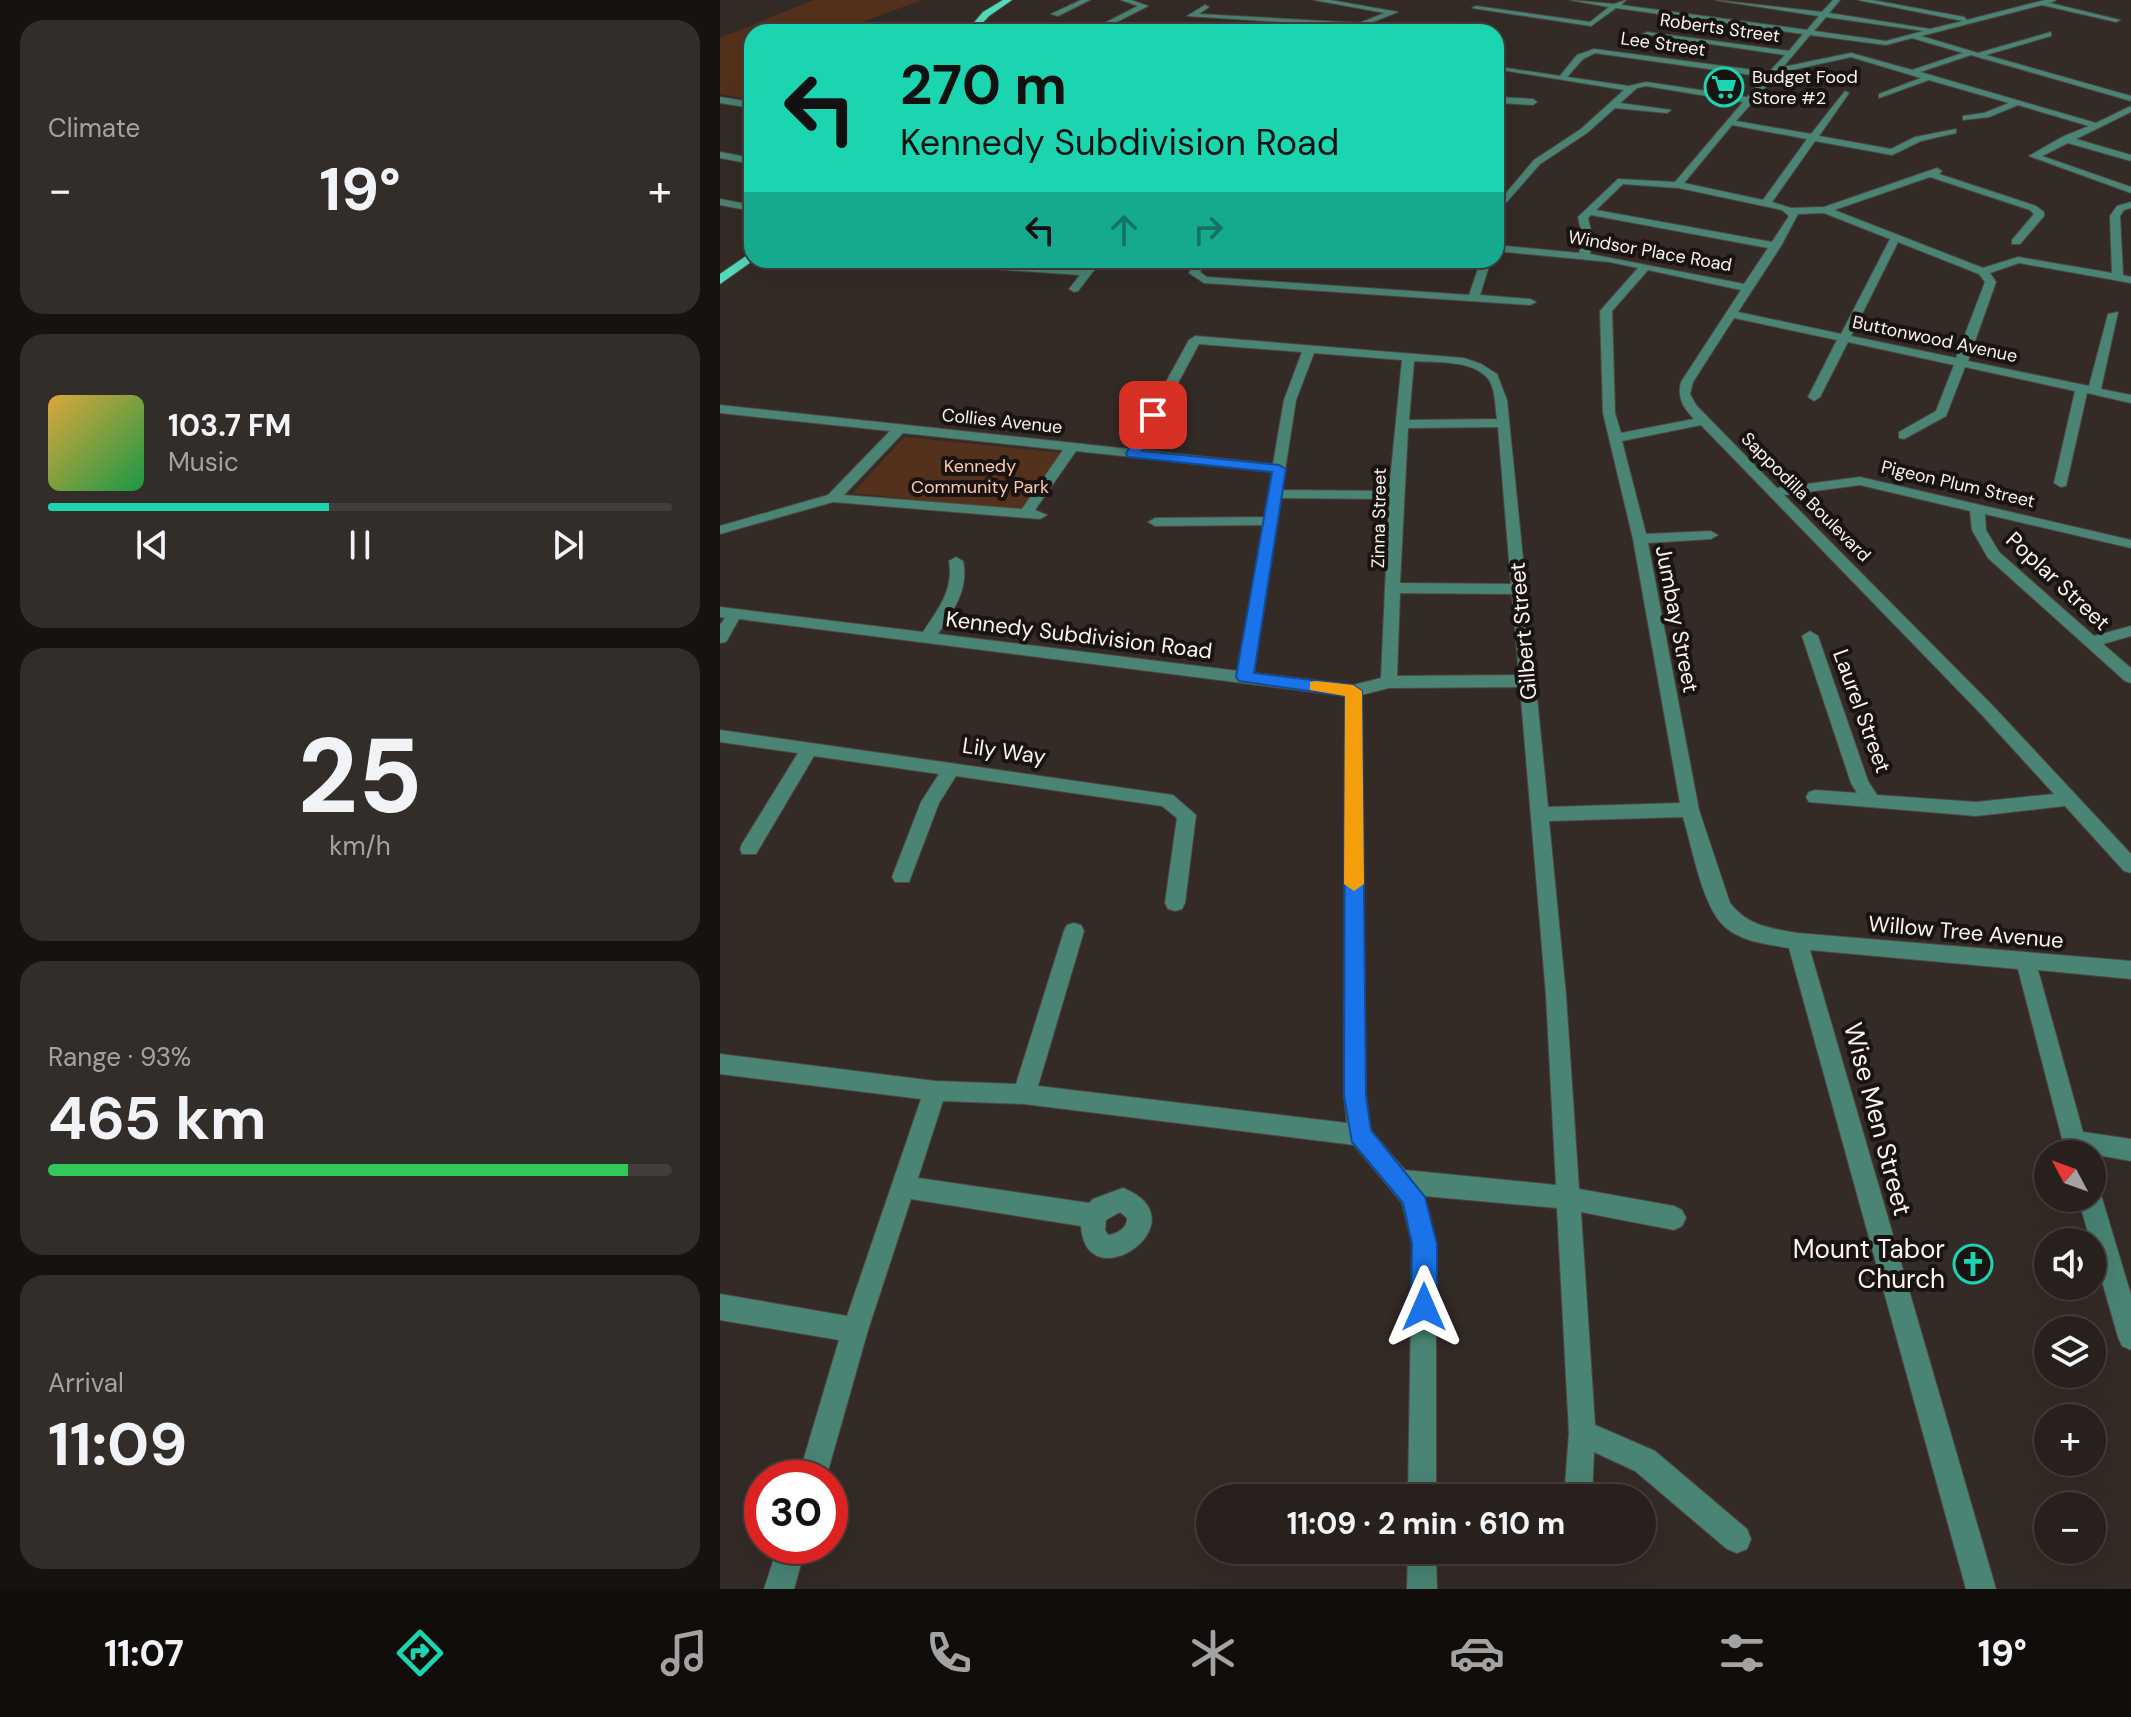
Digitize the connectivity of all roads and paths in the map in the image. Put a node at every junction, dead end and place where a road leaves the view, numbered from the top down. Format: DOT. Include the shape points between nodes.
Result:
graph roads {
  1 [pos="1008,0"];
  2 [pos="1087,0"];
  3 [pos="1124,0"];
  4 [pos="1317,0"];
  5 [pos="1573,0"];
  6 [pos="1718,0"];
  7 [pos="1837,0"];
  8 [pos="1861,0"];
  9 [pos="2053,0"];
  10 [pos="2042,3"];
  11 [pos="1618,4"];
  12 [pos="1205,7"];
  13 [pos="1476,8"];
  14 [pos="1055,14"];
  15 [pos="1824,15"];
  16 [pos="1968,20"];
  17 [pos="2116,20"];
  18 [pos="977,24"];
  19 [pos="1107,24"];
  20 [pos="1341,24"];
  21 [pos="1363,24"];
  22 [pos="1934,30"];
  23 [pos="1647,34"];
  24 [pos="1807,34"];
  25 [pos="2048,34"];
  26 [pos="1912,36"];
  27 [pos="1790,53"];
  28 [pos="1974,54"];
  29 [pos="1504,70"];
  30 [pos="1913,72"];
  31 [pos="1772,73"];
  32 [pos="1929,77"];
  33 [pos="1562,78"];
  34 [pos="1631,89"];
  35 [pos="1845,93"];
  36 [pos="1882,96"];
  37 [pos="2131,99"];
  38 [pos="720,100"];
  39 [pos="1504,100"];
  40 [pos="1749,100"];
  41 [pos="1533,102"];
  42 [pos="2019,102"];
  43 [pos="744,104"];
  44 [pos="1615,105"];
  45 [pos="2131,109"];
  46 [pos="1667,110"];
  47 [pos="1966,118"];
  48 [pos="2111,118"];
  49 [pos="1729,122"];
  50 [pos="2131,124"];
  51 [pos="2095,125"];
  52 [pos="1953,131"];
  53 [pos="1818,136"];
  54 [pos="2065,139"];
  55 [pos="1892,152"];
  56 [pos="720,155"];
  57 [pos="2131,158"];
  58 [pos="1905,159"];
  59 [pos="744,160"];
  60 [pos="1679,185"];
  61 [pos="2131,190"];
  62 [pos="1504,201"];
  63 [pos="720,202"];
  64 [pos="1766,203"];
  65 [pos="2131,205"];
  66 [pos="744,206"];
  67 [pos="1825,210"];
  68 [pos="1587,211"];
  69 [pos="1791,211"];
  70 [pos="1896,237"];
  71 [pos="2016,242"];
  72 [pos="1776,246"];
  73 [pos="1504,249"];
  74 [pos="1584,255"];
  75 [pos="744,262"];
  76 [pos="1646,266"];
  77 [pos="1027,268"];
  78 [pos="1090,268"];
  79 [pos="1197,268"];
  80 [pos="1483,268"];
  81 [pos="1087,272"];
  82 [pos="1983,272"];
  83 [pos="2118,278"];
  84 [pos="720,280"];
  85 [pos="2131,280"];
  86 [pos="1749,288"];
  87 [pos="1074,289"];
  88 [pos="1473,299"];
  89 [pos="1530,302"];
  90 [pos="1731,314"];
  91 [pos="2114,314"];
  92 [pos="1843,337"];
  93 [pos="1310,348"];
  94 [pos="1408,356"];
  95 [pos="1961,363"];
  96 [pos="2088,390"];
  97 [pos="1814,397"];
  98 [pos="2131,399"];
  99 [pos="721,411"];
  100 [pos="1703,421"];
  101 [pos="1504,423"];
  102 [pos="1401,424"];
  103 [pos="900,428"];
  104 [pos="1904,435"];
  105 [pos="1617,438"];
  106 [pos="1072,447"];
  107 [pos="1133,454"];
  108 [pos="1279,469"];
  109 [pos="2061,483"];
  110 [pos="1775,492"];
  111 [pos="1275,494"];
  112 [pos="1396,495"];
  113 [pos="833,498"];
  114 [pos="1977,506"];
  115 [pos="1268,521"];
  116 [pos="1155,522"];
  117 [pos="720,530"];
  118 [pos="1711,535"];
  119 [pos="1640,539"];
  120 [pos="2131,544"];
  121 [pos="956,561"];
  122 [pos="1395,588"];
  123 [pos="1519,589"];
  124 [pos="727,613"];
  125 [pos="2131,631"];
  126 [pos="1810,636"];
  127 [pos="720,638"];
  128 [pos="927,638"];
  129 [pos="2091,642"];
  130 [pos="1245,677"];
  131 [pos="2131,677"];
  132 [pos="1528,681"];
  133 [pos="1389,682"];
  134 [pos="1353,691"];
  135 [pos="720,736"];
  136 [pos="809,749"];
  137 [pos="952,768"];
  138 [pos="1815,797"];
  139 [pos="2072,799"];
  140 [pos="1872,801"];
  141 [pos="1690,810"];
  142 [pos="1540,814"];
  143 [pos="749,849"];
  144 [pos="2131,866"];
  145 [pos="902,877"];
  146 [pos="1175,903"];
  147 [pos="1074,931"];
  148 [pos="1797,941"];
  149 [pos="2026,962"];
  150 [pos="2131,970"];
  151 [pos="720,1064"];
  152 [pos="935,1091"];
  153 [pos="1024,1094"];
  154 [pos="1360,1135"];
  155 [pos="2074,1140"];
  156 [pos="2106,1149"];
  157 [pos="2131,1150"];
  158 [pos="1395,1178"];
  159 [pos="905,1187"];
  160 [pos="1568,1198"];
  161 [pos="2094,1212"];
  162 [pos="1094,1216"];
  163 [pos="1674,1218"];
  164 [pos="720,1307"];
  165 [pos="855,1330"];
  166 [pos="2131,1337"];
  167 [pos="1582,1433"];
  168 [pos="817,1460"];
  169 [pos="1422,1484"];
  170 [pos="1579,1484"];
  171 [pos="1737,1539"];
  172 [pos="787,1564"];
  173 [pos="1422,1564"];
  174 [pos="779,1589"];
  175 [pos="1422,1589"];
  176 [pos="1981,1589"];
  1 -- 18 [label="main road"];
  2 -- 14 [label="street"];
  3 -- 19 [label="street" via="1144,6"];
  4 -- 21 [label="street" via="1384,8 1394,15"];
  5 -- 11 [label="street"];
  6 -- 15 [label="street"];
  7 -- 15 [label="street"];
  8 -- 16 [label="street"];
  9 -- 10 [label="street"];
  10 -- 16 [label="street"];
  10 -- 17 [label="street"];
  11 -- 13 [label="street" via="1591,24"];
  11 -- 24 [label="street"];
  12 -- 20 [label="street" via="1191,16"];
  15 -- 22 [label="street"];
  15 -- 24 [label="street"];
  16 -- 22 [label="street"];
  22 -- 26 [label="street"];
  23 -- 27 [label="street, Roberts Street"];
  24 -- 26 [label="street" via="1886,43"];
  24 -- 27 [label="street"];
  25 -- 28 [label="street"];
  26 -- 28 [label="street"];
  27 -- 31 [label="street"];
  28 -- 30 [label="street"];
  28 -- 37 [label="street"];
  29 -- 33 [label="street"];
  30 -- 31 [label="street, Lee Street" via="1848,55"];
  30 -- 32 [label="street, Lee Street"];
  31 -- 33 [label="street, Lee Street" via="1594,51 1580,57"];
  31 -- 40 [label="street"];
  32 -- 36 [label="street"];
  32 -- 42 [label="street, Lee Street"];
  33 -- 34 [label="street"];
  34 -- 40 [label="street" via="1646,84"];
  34 -- 44 [label="street"];
  35 -- 53 [label="street"];
  38 -- 43 [label="street"];
  39 -- 41 [label="street"];
  40 -- 49 [label="street"];
  42 -- 47 [label="street"];
  42 -- 51 [label="street, Lee Street"];
  44 -- 46 [label="street"];
  44 -- 62 [label="street" via="1537,162"];
  45 -- 48 [label="street"];
  48 -- 50 [label="street"];
  48 -- 51 [label="street"];
  49 -- 53 [label="street"];
  49 -- 60 [label="street"];
  51 -- 54 [label="street"];
  52 -- 55 [label="street" via="1923,137"];
  53 -- 55 [label="street"];
  53 -- 64 [label="street"];
  54 -- 57 [label="street"];
  54 -- 61 [label="street" via="2034,156"];
  55 -- 58 [label="street"];
  56 -- 59 [label="street"];
  60 -- 64 [label="street"];
  60 -- 68 [label="street" via="1621,181"];
  63 -- 66 [label="street"];
  64 -- 69 [label="street"];
  65 -- 83 [label="street" via="2115,216"];
  67 -- 69 [label="street"];
  67 -- 70 [label="street"];
  67 -- 71 [label="street" via="1934,172 2033,208 2040,214"];
  68 -- 72 [label="street"];
  68 -- 74 [label="street"];
  69 -- 72 [label="street, Sappodilla Boulevard" via="1795,218"];
  70 -- 82 [label="street"];
  70 -- 92 [label="street"];
  72 -- 86 [label="street, Sappodilla Boulevard"];
  73 -- 74 [label="street, Windsor Place Road"];
  74 -- 76 [label="street, Windsor Place Road"];
  75 -- 84 [label="main road"];
  76 -- 86 [label="street, Windsor Place Road"];
  76 -- 105 [label="street, Jumbay Street" via="1606,311 1609,413"];
  77 -- 81 [label="street"];
  78 -- 81 [label="street"];
  79 -- 88 [label="street" via="1194,273 1204,280"];
  80 -- 88 [label="street"];
  81 -- 87 [label="street"];
  82 -- 83 [label="street" via="2018,260"];
  82 -- 95 [label="street" via="1991,282"];
  83 -- 85 [label="street"];
  86 -- 90 [label="street, Sappodilla Boulevard"];
  88 -- 89 [label="street"];
  90 -- 92 [label="street, Buttonwood Avenue"];
  90 -- 100 [label="street, Sappodilla Boulevard" via="1687,382 1684,394"];
  91 -- 96 [label="street"];
  92 -- 95 [label="street, Buttonwood Avenue"];
  92 -- 97 [label="street"];
  93 -- 94 [label="street, Gilbert Street"];
  93 -- 107 [label="street, Gilbert Street" via="1195,340"];
  93 -- 108 [label="street" via="1290,400"];
  94 -- 101 [label="street, Gilbert Street" via="1464,362 1493,374"];
  94 -- 102 [label="street, Zinna Street"];
  95 -- 96 [label="street, Buttonwood Avenue"];
  95 -- 104 [label="street" via="1942,413"];
  96 -- 98 [label="street, Buttonwood Avenue"];
  96 -- 109 [label="street"];
  99 -- 103 [label="street, Collies Avenue"];
  100 -- 105 [label="street"];
  100 -- 110 [label="street, Sappodilla Boulevard"];
  101 -- 102 [label="street"];
  101 -- 123 [label="street, Gilbert Street"];
  102 -- 112 [label="street, Zinna Street"];
  103 -- 106 [label="street, Collies Avenue"];
  103 -- 113 [label="street"];
  105 -- 119 [label="street, Jumbay Street"];
  106 -- 107 [label="street, Collies Avenue"];
  106 -- 113 [label="street" via="1033,515"];
  107 -- 108 [label="street, Collies Avenue"];
  108 -- 111 [label="street"];
  110 -- 114 [label="street, Pigeon Plum Street" via="1860,481"];
  110 -- 139 [label="street, Sappodilla Boulevard"];
  111 -- 112 [label="street"];
  111 -- 115 [label="street"];
  112 -- 122 [label="street, Zinna Street"];
  113 -- 117 [label="street"];
  114 -- 120 [label="street, Pigeon Plum Street"];
  114 -- 129 [label="street, Poplar Street" via="1979,530 1993,555"];
  115 -- 116 [label="street"];
  115 -- 130 [label="street"];
  118 -- 119 [label="street"];
  119 -- 141 [label="street, Jumbay Street"];
  121 -- 128 [label="street" via="960,576 955,595"];
  122 -- 123 [label="street"];
  122 -- 133 [label="street, Zinna Street"];
  123 -- 132 [label="street, Gilbert Street"];
  124 -- 127 [label="street"];
  124 -- 128 [label="street, Kennedy Subdivision Road"];
  125 -- 129 [label="street"];
  126 -- 140 [label="street, Laurel Street" via="1860,783"];
  128 -- 130 [label="street, Kennedy Subdivision Road"];
  129 -- 131 [label="street, Poplar Street"];
  130 -- 134 [label="street, Kennedy Subdivision Road"];
  132 -- 133 [label="street, Kennedy Subdivision Road"];
  132 -- 142 [label="street, Gilbert Street"];
  133 -- 134 [label="street, Kennedy Subdivision Road"];
  134 -- 154 [label="street" via="1355,1096"];
  135 -- 136 [label="street, Lily Way"];
  136 -- 137 [label="street, Lily Way"];
  136 -- 143 [label="street"];
  137 -- 145 [label="street" via="930,802"];
  137 -- 146 [label="street, Lily Way" via="1103,788 1179,807 1187,815"];
  138 -- 140 [label="street, Laurel Street"];
  139 -- 140 [label="street, Laurel Street" via="1976,809"];
  139 -- 144 [label="street, Sappodilla Boulevard"];
  141 -- 142 [label="street"];
  141 -- 148 [label="street, Jumbay Street" via="1721,907 1732,921 1755,934"];
  142 -- 160 [label="street, Gilbert Street"];
  147 -- 153 [label="street"];
  148 -- 149 [label="street, Willow Tree Avenue"];
  148 -- 176 [label="street, Wise Men Street"];
  149 -- 150 [label="street, Willow Tree Avenue"];
  149 -- 155 [label="street"];
  151 -- 152 [label="street"];
  152 -- 153 [label="street"];
  152 -- 159 [label="street"];
  153 -- 154 [label="street"];
  154 -- 158 [label="street"];
  156 -- 157 [label="street"];
  158 -- 160 [label="street"];
  158 -- 169 [label="street" via="1413,1197 1424,1244"];
  159 -- 162 [label="street"];
  159 -- 165 [label="street"];
  160 -- 163 [label="street"];
  160 -- 167 [label="street, Gilbert Street"];
  161 -- 166 [label="street"];
  164 -- 165 [label="street"];
  165 -- 168 [label="street"];
  167 -- 170 [label="street, Gilbert Street"];
  167 -- 171 [label="street" via="1645,1461"];
  172 -- 174 [label="street"];
  173 -- 175 [label="street"];
}
